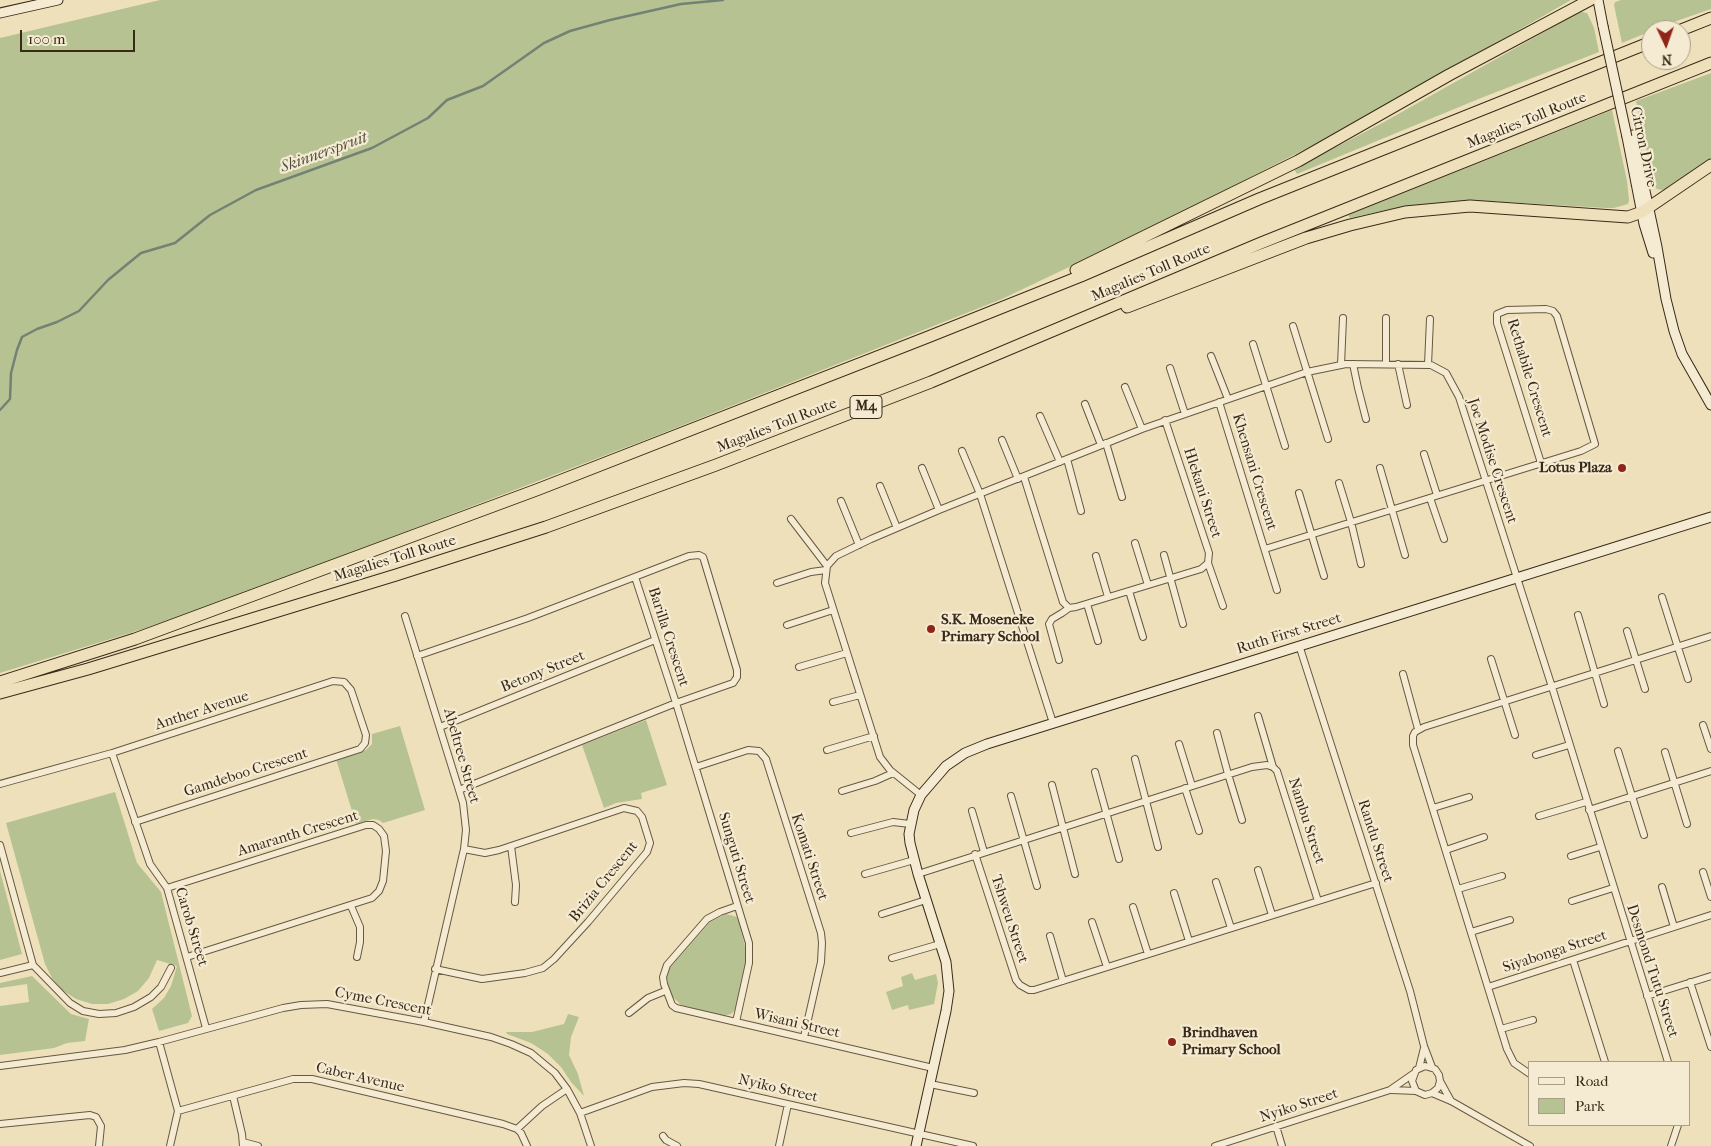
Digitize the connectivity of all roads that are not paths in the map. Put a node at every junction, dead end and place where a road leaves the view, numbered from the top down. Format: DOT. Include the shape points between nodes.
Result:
graph roads {
  1 [pos="58,0"];
  2 [pos="1590,0"];
  3 [pos="1598,0"];
  4 [pos="1604,0"];
  5 [pos="0,13"];
  6 [pos="1711,18"];
  7 [pos="1606,26"];
  8 [pos="1691,26"];
  9 [pos="1641,46"];
  10 [pos="1711,63"];
  11 [pos="1711,165"];
  12 [pos="1645,210"];
  13 [pos="1343,318"];
  14 [pos="1386,318"];
  15 [pos="1430,319"];
  16 [pos="1293,326"];
  17 [pos="928,338"];
  18 [pos="1253,344"];
  19 [pos="1211,356"];
  20 [pos="1353,364"];
  21 [pos="1386,364"];
  22 [pos="1398,364"];
  23 [pos="1428,364"];
  24 [pos="1341,365"];
  25 [pos="1170,368"];
  26 [pos="1307,372"];
  27 [pos="1692,372"];
  28 [pos="931,382"];
  29 [pos="1125,386"];
  30 [pos="1266,386"];
  31 [pos="1228,399"];
  32 [pos="1220,402"];
  33 [pos="1086,404"];
  34 [pos="1407,405"];
  35 [pos="1711,405"];
  36 [pos="1185,414"];
  37 [pos="1711,414"];
  38 [pos="1040,416"];
  39 [pos="1366,419"];
  40 [pos="1165,420"];
  41 [pos="1142,429"];
  42 [pos="1328,439"];
  43 [pos="1002,440"];
  44 [pos="1103,444"];
  45 [pos="1285,446"];
  46 [pos="962,451"];
  47 [pos="1424,454"];
  48 [pos="1063,461"];
  49 [pos="1541,463"];
  50 [pos="922,468"];
  51 [pos="1380,468"];
  52 [pos="1021,478"];
  53 [pos="1485,480"];
  54 [pos="1339,483"];
  55 [pos="880,486"];
  56 [pos="1299,493"];
  57 [pos="980,494"];
  58 [pos="1437,495"];
  59 [pos="1122,497"];
  60 [pos="1430,498"];
  61 [pos="841,501"];
  62 [pos="1392,509"];
  63 [pos="939,510"];
  64 [pos="1081,511"];
  65 [pos="1711,517"];
  66 [pos="791,519"];
  67 [pos="1352,522"];
  68 [pos="897,528"];
  69 [pos="1310,535"];
  70 [pos="1444,540"];
  71 [pos="1135,543"];
  72 [pos="859,545"];
  73 [pos="1265,549"];
  74 [pos="1164,555"];
  75 [pos="1405,555"];
  76 [pos="1096,556"];
  77 [pos="1208,562"];
  78 [pos="1361,564"];
  79 [pos="826,568"];
  80 [pos="1324,576"];
  81 [pos="636,577"];
  82 [pos="1516,578"];
  83 [pos="1170,579"];
  84 [pos="777,583"];
  85 [pos="1148,585"];
  86 [pos="1277,590"];
  87 [pos="1129,591"];
  88 [pos="1662,597"];
  89 [pos="1108,598"];
  90 [pos="1087,604"];
  91 [pos="1223,606"];
  92 [pos="1069,608"];
  93 [pos="834,610"];
  94 [pos="1578,615"];
  95 [pos="405,616"];
  96 [pos="1183,624"];
  97 [pos="787,625"];
  98 [pos="1627,631"];
  99 [pos="1143,636"];
  100 [pos="1711,636"];
  101 [pos="655,640"];
  102 [pos="1098,641"];
  103 [pos="1299,645"];
  104 [pos="1679,647"];
  105 [pos="847,653"];
  106 [pos="417,656"];
  107 [pos="1491,659"];
  108 [pos="1060,660"];
  109 [pos="1636,660"];
  110 [pos="799,668"];
  111 [pos="1595,673"];
  112 [pos="1403,674"];
  113 [pos="1688,679"];
  114 [pos="0,682"];
  115 [pos="1552,687"];
  116 [pos="1645,689"];
  117 [pos="0,693"];
  118 [pos="860,695"];
  119 [pos="833,702"];
  120 [pos="1505,702"];
  121 [pos="676,703"];
  122 [pos="1604,704"];
  123 [pos="1258,716"];
  124 [pos="1053,723"];
  125 [pos="1703,725"];
  126 [pos="440,727"];
  127 [pos="1418,729"];
  128 [pos="1218,733"];
  129 [pos="1515,735"];
  130 [pos="874,736"];
  131 [pos="1179,744"];
  132 [pos="1569,745"];
  133 [pos="363,746"];
  134 [pos="1711,749"];
  135 [pos="828,750"];
  136 [pos="1618,751"];
  137 [pos="1665,752"];
  138 [pos="112,753"];
  139 [pos="1536,755"];
  140 [pos="1135,759"];
  141 [pos="696,767"];
  142 [pos="1272,767"];
  143 [pos="1711,771"];
  144 [pos="1095,772"];
  145 [pos="893,773"];
  146 [pos="1228,774"];
  147 [pos="1674,783"];
  148 [pos="0,784"];
  149 [pos="1052,786"];
  150 [pos="1192,786"];
  151 [pos="1185,788"];
  152 [pos="459,790"];
  153 [pos="842,791"];
  154 [pos="921,795"];
  155 [pos="1011,796"];
  156 [pos="1631,796"];
  157 [pos="1469,797"];
  158 [pos="1145,800"];
  159 [pos="1586,802"];
  160 [pos="1433,808"];
  161 [pos="1589,810"];
  162 [pos="972,811"];
  163 [pos="1106,813"];
  164 [pos="1539,816"];
  165 [pos="1242,820"];
  166 [pos="135,822"];
  167 [pos="910,824"];
  168 [pos="1687,824"];
  169 [pos="1064,826"];
  170 [pos="1199,832"];
  171 [pos="851,834"];
  172 [pos="1644,835"];
  173 [pos="1484,837"];
  174 [pos="1024,839"];
  175 [pos="0,845"];
  176 [pos="511,846"];
  177 [pos="1158,847"];
  178 [pos="1600,847"];
  179 [pos="464,849"];
  180 [pos="1446,850"];
  181 [pos="984,852"];
  182 [pos="976,854"];
  183 [pos="1571,856"];
  184 [pos="1119,859"];
  185 [pos="914,860"];
  186 [pos="1258,870"];
  187 [pos="1703,872"];
  188 [pos="865,874"];
  189 [pos="918,874"];
  190 [pos="1075,874"];
  191 [pos="1502,876"];
  192 [pos="1216,882"];
  193 [pos="1376,883"];
  194 [pos="1037,886"];
  195 [pos="1662,886"];
  196 [pos="167,888"];
  197 [pos="1613,888"];
  198 [pos="1458,889"];
  199 [pos="1174,893"];
  200 [pos="1711,897"];
  201 [pos="926,900"];
  202 [pos="1318,901"];
  203 [pos="1572,901"];
  204 [pos="515,902"];
  205 [pos="351,906"];
  206 [pos="737,906"];
  207 [pos="1133,907"];
  208 [pos="882,914"];
  209 [pos="1272,915"];
  210 [pos="1711,915"];
  211 [pos="1510,920"];
  212 [pos="1092,922"];
  213 [pos="1674,927"];
  214 [pos="1231,928"];
  215 [pos="1471,932"];
  216 [pos="1050,936"];
  217 [pos="1189,942"];
  218 [pos="1630,942"];
  219 [pos="940,944"];
  220 [pos="1148,954"];
  221 [pos="357,957"];
  222 [pos="187,958"];
  223 [pos="892,958"];
  224 [pos="1573,960"];
  225 [pos="33,965"];
  226 [pos="1107,967"];
  227 [pos="171,968"];
  228 [pos="435,969"];
  229 [pos="0,973"];
  230 [pos="1711,976"];
  231 [pos="1063,981"];
  232 [pos="1690,982"];
  233 [pos="1488,987"];
  234 [pos="665,991"];
  235 [pos="1647,996"];
  236 [pos="629,1013"];
  237 [pos="1533,1020"];
  238 [pos="424,1022"];
  239 [pos="736,1022"];
  240 [pos="206,1028"];
  241 [pos="1501,1029"];
  242 [pos="804,1037"];
  243 [pos="159,1042"];
  244 [pos="1424,1046"];
  245 [pos="1711,1047"];
  246 [pos="1605,1061"];
  247 [pos="1668,1061"];
  248 [pos="0,1066"];
  249 [pos="1432,1067"];
  250 [pos="933,1068"];
  251 [pos="1419,1068"];
  252 [pos="1528,1073"];
  253 [pos="1413,1074"];
  254 [pos="1440,1081"];
  255 [pos="930,1084"];
  256 [pos="567,1089"];
  257 [pos="1390,1090"];
  258 [pos="1416,1091"];
  259 [pos="974,1093"];
  260 [pos="1432,1093"];
  261 [pos="233,1096"];
  262 [pos="1451,1101"];
  263 [pos="788,1104"];
  264 [pos="178,1111"];
  265 [pos="580,1113"];
  266 [pos="0,1124"];
  267 [pos="1276,1126"];
  268 [pos="1678,1126"];
  269 [pos="517,1129"];
  270 [pos="919,1134"];
  271 [pos="663,1136"];
  272 [pos="243,1144"];
  273 [pos="99,1146"];
  274 [pos="170,1146"];
  275 [pos="258,1146"];
  276 [pos="527,1146"];
  277 [pos="591,1146"];
  278 [pos="677,1146"];
  279 [pos="779,1146"];
  280 [pos="916,1146"];
  281 [pos="973,1146"];
  282 [pos="1215,1146"];
  283 [pos="1282,1146"];
  284 [pos="1530,1146"];
  285 [pos="1671,1146"];
  1 -- 5 [label="street"];
  2 -- 17 [label="highway" via="1298,160 1057,280"];
  3 -- 7 [label="street, Citron Drive"];
  4 -- 7 [label="street, Citron Drive"];
  6 -- 8 [label="highway"];
  7 -- 12 [label="street, Citron Drive, bridge"];
  9 -- 17 [label="highway, Magalies Toll Route" via="1259,199"];
  10 -- 28 [label="highway, Magalies Toll Route / M4" via="1261,243"];
  11 -- 12 [label="highway"];
  12 -- 27 [label="street, Citron Drive" via="1666,299 1682,354"];
  12 -- 28 [label="highway" via="1628,216 1614,216 1470,206 1405,212 1350,225 1306,238"];
  13 -- 24 [label="street"];
  14 -- 21 [label="street"];
  15 -- 23 [label="street"];
  16 -- 26 [label="street"];
  17 -- 114 [label="highway, Magalies Toll Route" via="390,545 135,639"];
  18 -- 30 [label="street"];
  19 -- 31 [label="street"];
  20 -- 21 [label="street"];
  20 -- 24 [label="street"];
  20 -- 39 [label="street"];
  21 -- 22 [label="street"];
  22 -- 23 [label="street"];
  22 -- 34 [label="street"];
  23 -- 53 [label="street, Joe Modise Crescent" via="1440,368 1451,380"];
  24 -- 26 [label="street"];
  25 -- 36 [label="street"];
  26 -- 30 [label="street"];
  26 -- 42 [label="street"];
  27 -- 35 [label="street, Citron Drive"];
  27 -- 37 [label="street, Citron Drive" via="1694,384"];
  28 -- 117 [label="highway, Magalies Toll Route / M4" via="546,527 88,669"];
  29 -- 41 [label="street"];
  30 -- 31 [label="street"];
  30 -- 45 [label="street"];
  31 -- 32 [label="street"];
  32 -- 36 [label="street"];
  32 -- 73 [label="street, Khensani Crescent"];
  33 -- 44 [label="street"];
  36 -- 40 [label="street"];
  38 -- 48 [label="street"];
  40 -- 41 [label="street"];
  40 -- 77 [label="street, Hlekani Street" via="1208,553"];
  41 -- 44 [label="street"];
  43 -- 52 [label="street"];
  44 -- 48 [label="street"];
  44 -- 59 [label="street"];
  46 -- 57 [label="street"];
  47 -- 58 [label="street"];
  48 -- 52 [label="street"];
  48 -- 64 [label="street"];
  49 -- 49 [label="street, Rethabile Crescent" via="1595,444 1555,313 1543,309 1501,312 1497,314 1497,323"];
  49 -- 53 [label="street, Rethabile Crescent"];
  50 -- 63 [label="street"];
  51 -- 62 [label="street"];
  52 -- 57 [label="street"];
  52 -- 92 [label="street" via="1062,602"];
  53 -- 58 [label="street, Khensani Crescent"];
  53 -- 82 [label="street, Joe Modise Crescent"];
  54 -- 67 [label="street"];
  55 -- 68 [label="street"];
  56 -- 69 [label="street"];
  57 -- 63 [label="street"];
  57 -- 124 [label="street"];
  58 -- 60 [label="street, Khensani Crescent"];
  60 -- 62 [label="street, Khensani Crescent"];
  60 -- 70 [label="street"];
  61 -- 72 [label="street"];
  62 -- 67 [label="street, Khensani Crescent"];
  62 -- 75 [label="street"];
  63 -- 68 [label="street"];
  65 -- 82 [label="street, Ruth First Street"];
  66 -- 79 [label="street"];
  67 -- 69 [label="street, Khensani Crescent"];
  67 -- 78 [label="street"];
  68 -- 72 [label="street"];
  69 -- 73 [label="street, Khensani Crescent"];
  69 -- 80 [label="street"];
  71 -- 85 [label="street"];
  72 -- 79 [label="street" via="836,556"];
  73 -- 86 [label="street, Khensani Crescent"];
  74 -- 83 [label="street"];
  76 -- 89 [label="street"];
  77 -- 83 [label="street, Hlekani Street" via="1201,569"];
  77 -- 91 [label="street"];
  79 -- 84 [label="street"];
  79 -- 93 [label="street" via="826,584"];
  81 -- 101 [label="street, Barilla Crescent"];
  81 -- 106 [label="street, Barilla Crescent"];
  81 -- 121 [label="street" via="689,556 699,555 704,560 737,676 728,686"];
  82 -- 103 [label="street, Ruth First Street"];
  82 -- 115 [label="street, Desmond Tutu Street"];
  83 -- 85 [label="street, Hlekani Street"];
  83 -- 96 [label="street"];
  85 -- 87 [label="street, Hlekani Street"];
  87 -- 89 [label="street, Hlekani Street"];
  87 -- 99 [label="street"];
  88 -- 104 [label="street"];
  89 -- 90 [label="street, Hlekani Street"];
  90 -- 92 [label="street, Hlekani Street"];
  90 -- 102 [label="street"];
  92 -- 108 [label="street, Hlekani Street" via="1049,624"];
  93 -- 97 [label="street"];
  93 -- 105 [label="street"];
  94 -- 111 [label="street"];
  95 -- 106 [label="street, Abeltree Street"];
  98 -- 109 [label="street"];
  100 -- 104 [label="street"];
  101 -- 121 [label="street, Barilla Crescent"];
  101 -- 126 [label="street, Betony Street"];
  103 -- 124 [label="street, Ruth First Street"];
  103 -- 193 [label="street, Randu Street"];
  104 -- 109 [label="street"];
  104 -- 113 [label="street"];
  105 -- 110 [label="street"];
  105 -- 118 [label="street"];
  106 -- 126 [label="street, Abeltree Street"];
  107 -- 120 [label="street"];
  109 -- 111 [label="street"];
  109 -- 116 [label="street"];
  111 -- 115 [label="street"];
  111 -- 122 [label="street"];
  112 -- 127 [label="street"];
  115 -- 120 [label="street"];
  115 -- 132 [label="street, Desmond Tutu Street"];
  118 -- 119 [label="street"];
  118 -- 130 [label="street"];
  120 -- 127 [label="street"];
  120 -- 129 [label="street"];
  121 -- 141 [label="street, Sunguti Street"];
  121 -- 152 [label="street, Barilla Crescent"];
  123 -- 142 [label="street"];
  124 -- 154 [label="street, Ruth First Street" via="965,753 946,766"];
  125 -- 134 [label="street"];
  126 -- 152 [label="street, Abeltree Street"];
  127 -- 160 [label="street" via="1413,736 1413,745"];
  128 -- 146 [label="street"];
  130 -- 135 [label="street"];
  130 -- 145 [label="street" via="880,757"];
  131 -- 150 [label="street"];
  132 -- 139 [label="street"];
  132 -- 159 [label="street, Desmond Tutu Street"];
  133 -- 138 [label="street, Anther Avenue" via="365,729 351,690 348,685 333,681"];
  133 -- 166 [label="street, Gamdeboo Crescent"];
  136 -- 156 [label="street"];
  137 -- 147 [label="street"];
  138 -- 148 [label="street, Anther Avenue"];
  138 -- 166 [label="street, Carob Street"];
  140 -- 158 [label="street"];
  141 -- 206 [label="street, Sunguti Street"];
  141 -- 242 [label="street, Komati Street" via="748,750 759,751 766,759 822,943 821,962"];
  142 -- 146 [label="street, Nambu Street" via="1260,764"];
  142 -- 202 [label="street, Nambu Street" via="1277,771"];
  143 -- 147 [label="street"];
  144 -- 163 [label="street"];
  145 -- 153 [label="street"];
  145 -- 154 [label="street"];
  146 -- 150 [label="street, Nambu Street"];
  146 -- 165 [label="street"];
  147 -- 156 [label="street"];
  147 -- 168 [label="street"];
  149 -- 169 [label="street"];
  150 -- 151 [label="street, Nambu Street"];
  151 -- 158 [label="street, Nambu Street"];
  151 -- 170 [label="street"];
  152 -- 179 [label="street, Abeltree Street" via="465,821"];
  154 -- 167 [label="street, Ruth First Street"];
  155 -- 174 [label="street"];
  156 -- 161 [label="street"];
  156 -- 172 [label="street"];
  157 -- 160 [label="street"];
  158 -- 163 [label="street, Nambu Street"];
  158 -- 177 [label="street"];
  159 -- 161 [label="street, Desmond Tutu Street"];
  159 -- 164 [label="street"];
  160 -- 180 [label="street"];
  161 -- 178 [label="street, Desmond Tutu Street"];
  162 -- 181 [label="street"];
  163 -- 169 [label="street, Nambu Street"];
  163 -- 184 [label="street"];
  166 -- 196 [label="street, Carob Street" via="150,864"];
  167 -- 171 [label="street" via="892,822"];
  167 -- 185 [label="street, Ruth First Street"];
  169 -- 174 [label="street, Nambu Street"];
  169 -- 190 [label="street"];
  173 -- 180 [label="street"];
  174 -- 181 [label="street, Nambu Street"];
  174 -- 194 [label="street"];
  175 -- 225 [label="street"];
  176 -- 179 [label="street, Brizia Crescent" via="485,852"];
  176 -- 204 [label="street"];
  176 -- 228 [label="street, Brizia Crescent" via="624,808 637,811 642,817 650,843 647,852 588,922 543,968 482,979"];
  178 -- 183 [label="street"];
  178 -- 197 [label="street, Desmond Tutu Street"];
  179 -- 228 [label="street, Abeltree Street"];
  180 -- 198 [label="street"];
  181 -- 182 [label="street, Nambu Street"];
  182 -- 189 [label="street, Nambu Street"];
  182 -- 231 [label="street, Tshweu Street" via="1016,980 1024,988 1034,990"];
  185 -- 188 [label="street"];
  185 -- 189 [label="street, Ruth First Street"];
  186 -- 209 [label="street"];
  187 -- 200 [label="street"];
  189 -- 201 [label="street, Ruth First Street"];
  191 -- 198 [label="street"];
  192 -- 214 [label="street"];
  193 -- 202 [label="street"];
  193 -- 244 [label="street, Randu Street" via="1416,1009"];
  195 -- 213 [label="street"];
  196 -- 205 [label="street, Amaranth Crescent" via="374,825 384,836 383,880 372,898"];
  196 -- 222 [label="street, Carob Street"];
  197 -- 203 [label="street, Desmond Tutu Street"];
  197 -- 218 [label="street, Desmond Tutu Street"];
  198 -- 215 [label="street"];
  199 -- 217 [label="street"];
  201 -- 208 [label="street"];
  201 -- 219 [label="street, Ruth First Street"];
  202 -- 209 [label="street"];
  205 -- 221 [label="street" via="360,927"];
  205 -- 222 [label="street, Amaranth Crescent"];
  206 -- 234 [label="street" via="712,915 667,965"];
  206 -- 239 [label="street, Sunguti Street" via="750,949"];
  207 -- 220 [label="street"];
  209 -- 214 [label="street"];
  210 -- 213 [label="street, Siyabonga Street"];
  211 -- 215 [label="street"];
  212 -- 226 [label="street"];
  213 -- 218 [label="street, Siyabonga Street"];
  214 -- 217 [label="street"];
  215 -- 233 [label="street"];
  216 -- 231 [label="street"];
  217 -- 220 [label="street"];
  218 -- 224 [label="street, Siyabonga Street"];
  218 -- 235 [label="street, Desmond Tutu Street"];
  219 -- 223 [label="street"];
  219 -- 250 [label="street, Ruth First Street" via="949,990"];
  220 -- 226 [label="street"];
  222 -- 240 [label="street, Carob Street"];
  224 -- 233 [label="street, Siyabonga Street"];
  224 -- 246 [label="street"];
  225 -- 227 [label="street" via="70,1003 84,1011 99,1014 116,1013 142,1003 161,987"];
  225 -- 229 [label="street"];
  226 -- 231 [label="street"];
  228 -- 238 [label="street, Abeltree Street"];
  230 -- 232 [label="street"];
  232 -- 235 [label="street"];
  232 -- 245 [label="street"];
  233 -- 241 [label="street"];
  234 -- 236 [label="street" via="648,998"];
  234 -- 239 [label="street, Wisani Street" via="676,1008"];
  235 -- 247 [label="street, Desmond Tutu Street"];
  237 -- 241 [label="street"];
  238 -- 240 [label="street, Cyme Crescent" via="351,1007 314,1004 284,1008"];
  238 -- 256 [label="street, Cyme Crescent" via="512,1044 543,1062"];
  239 -- 242 [label="street, Wisani Street"];
  240 -- 243 [label="street, Cyme Crescent"];
  241 -- 252 [label="street" via="1510,1056"];
  242 -- 250 [label="street, Wisani Street"];
  243 -- 248 [label="street, Cyme Crescent" via="112,1052"];
  243 -- 264 [label="street"];
  244 -- 249 [label="street, Randu Street"];
  244 -- 251 [label="street, Randu Street"];
  249 -- 251 [label="street"];
  249 -- 254 [label="street"];
  250 -- 255 [label="street, Ruth First Street"];
  251 -- 253 [label="street"];
  253 -- 257 [label="street, Nyiko Street"];
  253 -- 258 [label="street"];
  254 -- 260 [label="street"];
  254 -- 262 [label="street"];
  255 -- 259 [label="street"];
  255 -- 270 [label="street, Ruth First Street"];
  256 -- 265 [label="street, Cyme Crescent"];
  256 -- 269 [label="street"];
  257 -- 258 [label="street, Nyiko Street"];
  257 -- 267 [label="street, Nyiko Street"];
  258 -- 260 [label="street"];
  260 -- 262 [label="street"];
  261 -- 264 [label="street, Caber Avenue"];
  261 -- 269 [label="street, Caber Avenue" via="293,1079 312,1079"];
  261 -- 272 [label="street"];
  262 -- 284 [label="street"];
  263 -- 265 [label="street, Nyiko Street" via="684,1083 652,1087"];
  263 -- 270 [label="street, Nyiko Street"];
  263 -- 279 [label="street"];
  264 -- 274 [label="street"];
  265 -- 277 [label="street, Cyme Crescent"];
  266 -- 273 [label="street" via="90,1114 101,1126"];
  267 -- 282 [label="street, Nyiko Street"];
  267 -- 283 [label="street"];
  268 -- 285 [label="street"];
  269 -- 276 [label="street"];
  270 -- 280 [label="street, Ruth First Street"];
  270 -- 281 [label="street, Nyiko Street"];
  271 -- 278 [label="street"];
  272 -- 275 [label="street"];
}
